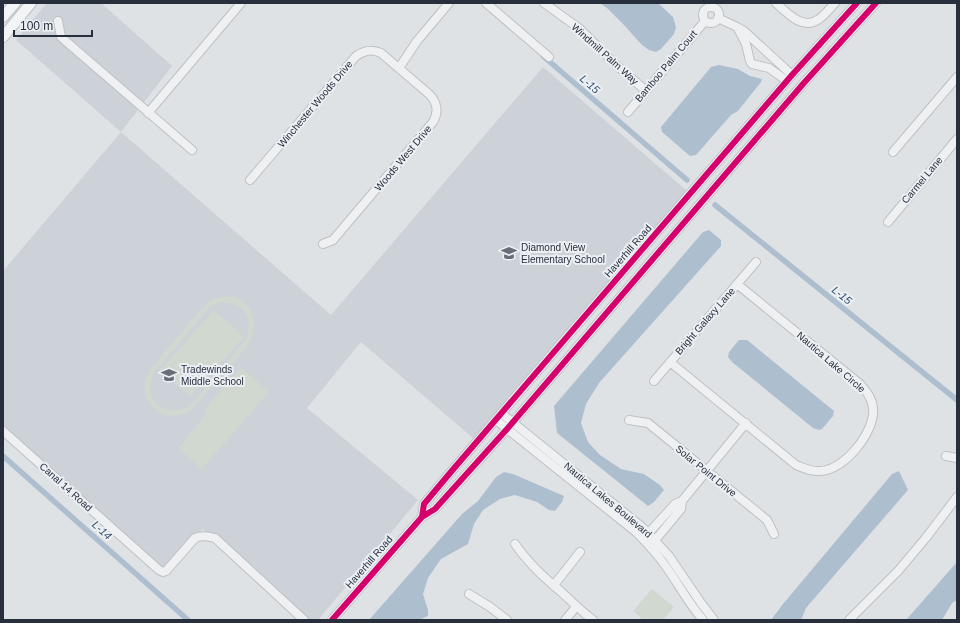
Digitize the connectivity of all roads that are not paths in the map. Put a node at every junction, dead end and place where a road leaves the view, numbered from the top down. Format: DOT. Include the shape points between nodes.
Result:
graph roads {
  1 [pos="15,3"];
  2 [pos="31,3"];
  3 [pos="241,3"];
  4 [pos="449,3"];
  5 [pos="486,3"];
  6 [pos="544,3"];
  7 [pos="776,3"];
  8 [pos="835,3"];
  9 [pos="857,3"];
  10 [pos="876,3"];
  11 [pos="703,6"];
  12 [pos="3,17"];
  13 [pos="718,18"];
  14 [pos="58,21"];
  15 [pos="705,21"];
  16 [pos="737,27"];
  17 [pos="3,36"];
  18 [pos="549,57"];
  19 [pos="399,68"];
  20 [pos="789,78"];
  21 [pos="957,78"];
  22 [pos="646,90"];
  23 [pos="148,112"];
  24 [pos="628,112"];
  25 [pos="957,139"];
  26 [pos="192,150"];
  27 [pos="893,152"];
  28 [pos="250,180"];
  29 [pos="695,188"];
  30 [pos="706,197"];
  31 [pos="888,222"];
  32 [pos="323,244"];
  33 [pos="756,262"];
  34 [pos="737,284"];
  35 [pos="670,362"];
  36 [pos="654,381"];
  37 [pos="498,416"];
  38 [pos="629,420"];
  39 [pos="746,424"];
  40 [pos="510,425"];
  41 [pos="3,431"];
  42 [pos="946,456"];
  43 [pos="957,458"];
  44 [pos="707,472"];
  45 [pos="957,496"];
  46 [pos="682,501"];
  47 [pos="422,517"];
  48 [pos="774,534"];
  49 [pos="646,536"];
  50 [pos="653,543"];
  51 [pos="515,544"];
  52 [pos="580,552"];
  53 [pos="554,585"];
  54 [pos="469,594"];
  55 [pos="576,607"];
  56 [pos="304,620"];
  57 [pos="332,620"];
  58 [pos="507,620"];
  59 [pos="565,620"];
  60 [pos="593,620"];
  61 [pos="703,620"];
  62 [pos="714,620"];
  63 [pos="849,620"];
  1 -- 12 [label="main road"];
  2 -- 17 [label="main road"];
  3 -- 23 [label="street"];
  4 -- 19 [label="street" via="417,41"];
  5 -- 18 [label="street"];
  6 -- 22 [label="street, Windmill Palm Way" via="580,29"];
  7 -- 8 [label="street" via="797,21 809,23 820,18"];
  9 -- 20 [label="street, Haverhill Road"];
  10 -- 30 [label="street, Haverhill Road"];
  11 -- 13 [label="street" via="717,10"];
  11 -- 15 [label="street" via="702,15"];
  13 -- 15 [label="street" via="712,24"];
  13 -- 16 [label="street"];
  14 -- 23 [label="street" via="61,37"];
  15 -- 22 [label="street, Bamboo Palm Court"];
  16 -- 20 [label="street" via="744,31"];
  16 -- 20 [label="street" via="752,64 769,68"];
  19 -- 28 [label="street, Winchester Woods Drive" via="378,52 367,51 356,56"];
  19 -- 32 [label="street, Woods West Drive" via="432,97 437,107 435,119 333,240"];
  20 -- 29 [label="street, Haverhill Road"];
  21 -- 27 [label="street"];
  22 -- 24 [label="street, Bamboo Palm Court"];
  23 -- 26 [label="street"];
  25 -- 31 [label="street, Carmel Lane"];
  29 -- 30 [label="street"];
  29 -- 37 [label="street, Haverhill Road"];
  30 -- 40 [label="street, Haverhill Road"];
  33 -- 34 [label="street, Bright Galaxy Lane"];
  34 -- 35 [label="street, Bright Galaxy Lane"];
  34 -- 39 [label="street, Nautica Lake Circle" via="860,384 868,394 873,407 872,421 867,434 844,462 821,471 808,470 796,465"];
  35 -- 36 [label="street, Bright Galaxy Lane"];
  35 -- 39 [label="street, Nautica Lake Circle"];
  37 -- 40 [label="street, Nautica Lakes Boulevard"];
  37 -- 47 [label="street, Haverhill Road" via="424,504"];
  38 -- 44 [label="street, Solar Point Drive" via="648,423"];
  39 -- 44 [label="street"];
  40 -- 47 [label="street, Haverhill Road" via="435,509"];
  40 -- 49 [label="street, Nautica Lakes Boulevard" via="627,513"];
  41 -- 56 [label="street, Canal 14 Road" via="159,570 166,571 195,538 215,538"];
  42 -- 43 [label="street"];
  44 -- 46 [label="street"];
  44 -- 48 [label="street, Solar Point Drive" via="767,520"];
  45 -- 63 [label="street" via="898,571"];
  46 -- 49 [label="street" via="675,504"];
  46 -- 50 [label="street" via="681,509"];
  47 -- 57 [label="street, Haverhill Road"];
  49 -- 50 [label="street, Nautica Lakes Boulevard"];
  50 -- 61 [label="street, Nautica Lakes Boulevard"];
  50 -- 62 [label="street, Nautica Lakes Boulevard" via="674,562"];
  51 -- 53 [label="street" via="539,574"];
  52 -- 53 [label="street"];
  53 -- 55 [label="street"];
  54 -- 58 [label="street"];
  55 -- 59 [label="street"];
  55 -- 60 [label="street"];
}
